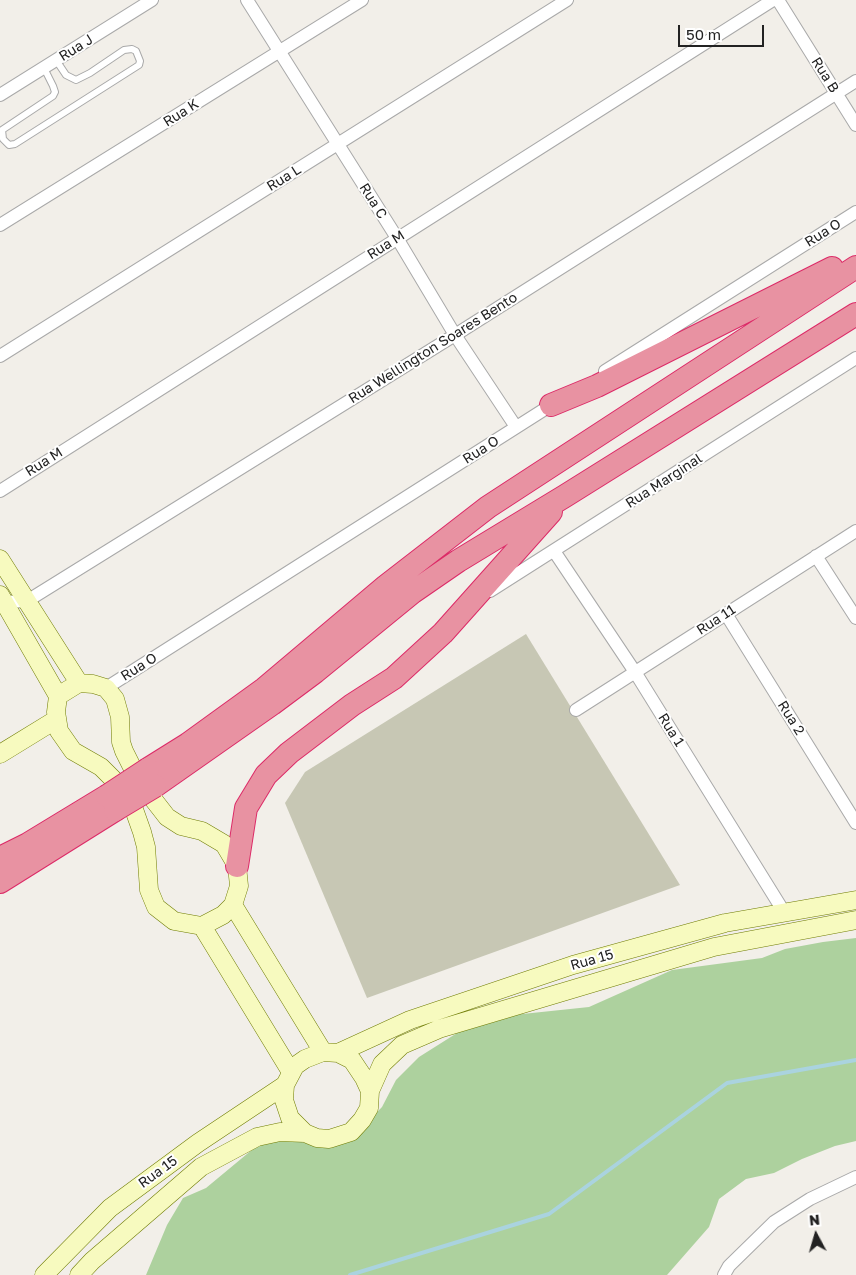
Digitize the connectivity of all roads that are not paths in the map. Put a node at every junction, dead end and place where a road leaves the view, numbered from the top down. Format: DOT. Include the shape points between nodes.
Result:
graph roads {
  1 [pos="152,0"];
  2 [pos="247,0"];
  3 [pos="362,0"];
  4 [pos="567,0"];
  5 [pos="773,0"];
  6 [pos="778,0"];
  7 [pos="279,52"];
  8 [pos="56,60"];
  9 [pos="44,68"];
  10 [pos="856,81"];
  11 [pos="836,94"];
  12 [pos="0,95"];
  13 [pos="856,125"];
  14 [pos="338,145"];
  15 [pos="856,212"];
  16 [pos="0,225"];
  17 [pos="397,238"];
  18 [pos="856,253"];
  19 [pos="856,267"];
  20 [pos="856,314"];
  21 [pos="455,335"];
  22 [pos="0,356"];
  23 [pos="856,358"];
  24 [pos="551,405"];
  25 [pos="516,427"];
  26 [pos="0,490"];
  27 [pos="565,496"];
  28 [pos="856,531"];
  29 [pos="554,551"];
  30 [pos="816,556"];
  31 [pos="0,559"];
  32 [pos="2,599"];
  33 [pos="27,601"];
  34 [pos="471,603"];
  35 [pos="726,614"];
  36 [pos="856,618"];
  37 [pos="635,672"];
  38 [pos="79,682"];
  39 [pos="106,688"];
  40 [pos="58,696"];
  41 [pos="576,710"];
  42 [pos="57,719"];
  43 [pos="0,754"];
  44 [pos="152,778"];
  45 [pos="111,803"];
  46 [pos="856,823"];
  47 [pos="0,858"];
  48 [pos="237,866"];
  49 [pos="0,882"];
  50 [pos="856,900"];
  51 [pos="233,905"];
  52 [pos="784,912"];
  53 [pos="856,920"];
  54 [pos="202,926"];
  55 [pos="330,1052"];
  56 [pos="288,1079"];
  57 [pos="370,1092"];
  58 [pos="305,1133"];
  59 [pos="856,1177"];
  60 [pos="44,1275"];
  61 [pos="79,1275"];
  62 [pos="724,1275"];
  1 -- 8 [label="street, Rua J"];
  2 -- 7 [label="street, Rua C"];
  3 -- 7 [label="street, Rua K"];
  4 -- 14 [label="street, Rua L"];
  5 -- 17 [label="street, Rua M"];
  6 -- 11 [label="street, Rua B"];
  7 -- 14 [label="street, Rua C"];
  7 -- 16 [label="street, Rua K"];
  8 -- 9 [label="street, Rua J"];
  8 -- 9 [label="lane" via="66,75 76,80 124,50 136,51 140,62 10,145 3,139 2,130 55,92"];
  9 -- 12 [label="street, Rua J"];
  10 -- 11 [label="street, Rua Wellington Soares Bento"];
  11 -- 13 [label="street, Rua B"];
  11 -- 21 [label="street, Rua Wellington Soares Bento"];
  14 -- 17 [label="street, Rua C"];
  14 -- 22 [label="street, Rua L"];
  15 -- 24 [label="street, Rua O"];
  17 -- 21 [label="street, Rua C"];
  17 -- 26 [label="street, Rua M"];
  18 -- 24 [label="highway" via="597,386"];
  19 -- 44 [label="highway" via="488,507 386,586 264,689 188,744"];
  20 -- 27 [label="highway"];
  21 -- 25 [label="street, Rua C"];
  21 -- 33 [label="street, Rua Wellington Soares Bento"];
  23 -- 29 [label="street, Rua Marginal"];
  24 -- 25 [label="street, Rua O"];
  25 -- 39 [label="street, Rua O"];
  27 -- 34 [label="highway"];
  27 -- 44 [label="highway" via="427,582 315,672 186,766"];
  28 -- 30 [label="street, Rua 11"];
  29 -- 34 [label="street, Rua Marginal"];
  29 -- 37 [label="street, Rua 1"];
  30 -- 35 [label="street, Rua 11"];
  30 -- 36 [label="street"];
  31 -- 33 [label="street"];
  32 -- 33 [label="street, Rua Wellington Soares Bento"];
  32 -- 40 [label="street"];
  33 -- 38 [label="street"];
  34 -- 48 [label="highway" via="394,678 352,705 289,753 266,775 246,808"];
  35 -- 37 [label="street, Rua 11"];
  35 -- 46 [label="street, Rua 2"];
  37 -- 41 [label="street, Rua 11"];
  37 -- 52 [label="street, Rua 1"];
  38 -- 39 [label="street"];
  38 -- 40 [label="street"];
  39 -- 48 [label="street" via="115,699 124,751 146,791 167,818 181,826 202,831 224,844"];
  40 -- 42 [label="street"];
  42 -- 43 [label="street"];
  42 -- 54 [label="street" via="59,732 74,751 101,767 121,785 131,801 146,847 149,890 156,906 174,922"];
  44 -- 45 [label="highway, bridge"];
  45 -- 47 [label="highway"];
  45 -- 49 [label="highway"];
  48 -- 51 [label="street" via="239,886"];
  50 -- 52 [label="street, Rua 15"];
  51 -- 54 [label="street" via="223,915"];
  51 -- 55 [label="street"];
  52 -- 55 [label="street, Rua 15" via="725,923 573,966 410,1020"];
  53 -- 57 [label="street, Rua 15" via="714,946 439,1030 402,1045 382,1064"];
  54 -- 56 [label="street"];
  55 -- 56 [label="street" via="305,1059 295,1066"];
  55 -- 57 [label="street" via="352,1060"];
  56 -- 58 [label="street" via="284,1100 290,1118"];
  56 -- 60 [label="street, Rua 15" via="118,1202"];
  57 -- 58 [label="street" via="368,1108 351,1132 329,1139"];
  58 -- 61 [label="street, Rua 15" via="280,1132 257,1137 201,1167"];
  59 -- 62 [label="street" via="810,1199 774,1222 729,1266"];
}
